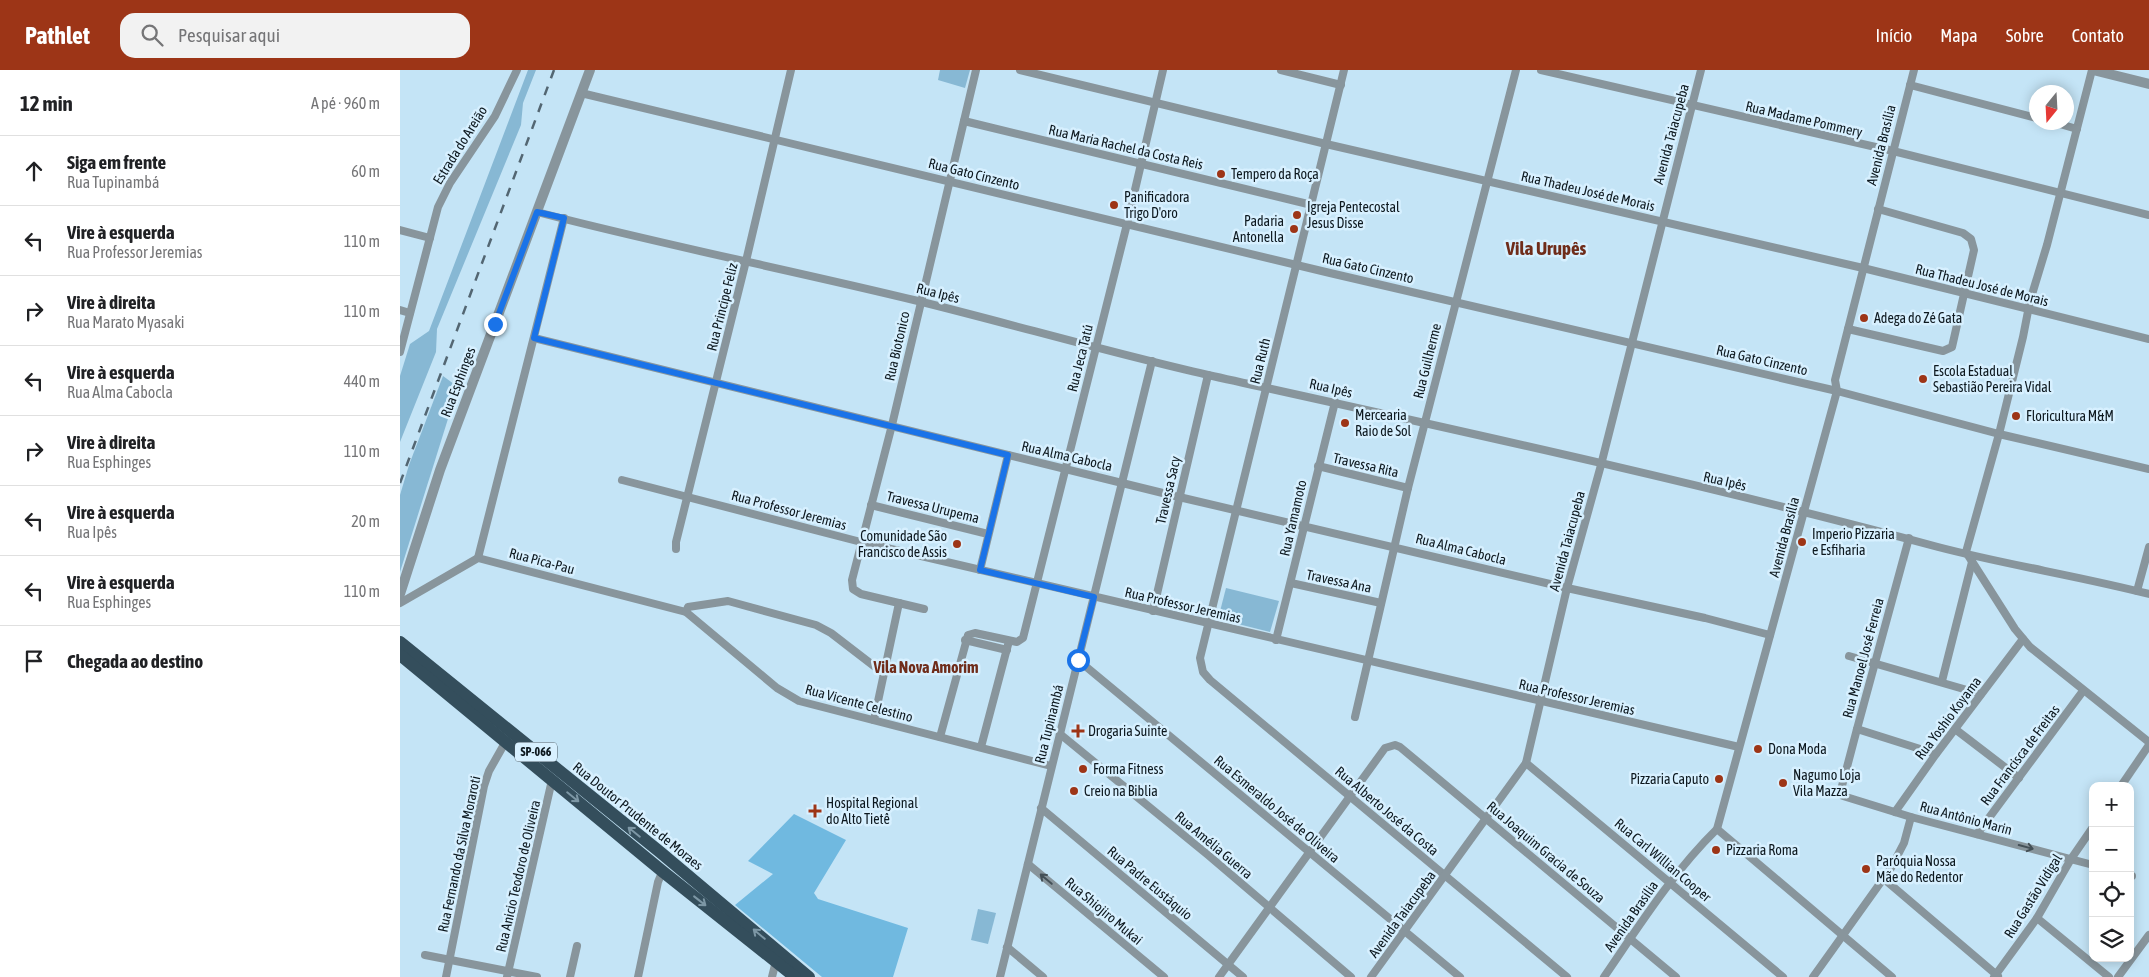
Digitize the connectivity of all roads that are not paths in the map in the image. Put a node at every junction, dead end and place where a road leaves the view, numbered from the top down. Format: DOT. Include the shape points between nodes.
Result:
graph roads {
  1 [pos="517,70"];
  2 [pos="590,70"];
  3 [pos="791,70"];
  4 [pos="976,70"];
  5 [pos="1020,70"];
  6 [pos="1164,70"];
  7 [pos="1280,70"];
  8 [pos="1344,70"];
  9 [pos="1516,70"];
  10 [pos="1541,70"];
  11 [pos="1701,70"];
  12 [pos="1914,70"];
  13 [pos="2092,70"];
  14 [pos="1341,84"];
  15 [pos="2149,84"];
  16 [pos="1910,85"];
  17 [pos="581,94"];
  18 [pos="1155,103"];
  19 [pos="1692,106"];
  20 [pos="2029,116"];
  21 [pos="964,121"];
  22 [pos="2074,128"];
  23 [pos="2077,129"];
  24 [pos="775,140"];
  25 [pos="1326,144"];
  26 [pos="1893,152"];
  27 [pos="1141,165"];
  28 [pos="948,181"];
  29 [pos="1488,181"];
  30 [pos="2060,193"];
  31 [pos="1312,205"];
  32 [pos="1878,209"];
  33 [pos="537,212"];
  34 [pos="2149,215"];
  35 [pos="564,218"];
  36 [pos="1662,221"];
  37 [pos="1127,224"];
  38 [pos="400,230"];
  39 [pos="430,238"];
  40 [pos="746,260"];
  41 [pos="1297,265"];
  42 [pos="1863,268"];
  43 [pos="1964,293"];
  44 [pos="920,302"];
  45 [pos="1456,302"];
  46 [pos="2028,309"];
  47 [pos="400,310"];
  48 [pos="410,313"];
  49 [pos="1848,329"];
  50 [pos="534,338"];
  51 [pos="2149,339"];
  52 [pos="1631,342"];
  53 [pos="1095,348"];
  54 [pos="400,352"];
  55 [pos="1152,361"];
  56 [pos="1208,375"];
  57 [pos="716,381"];
  58 [pos="1266,387"];
  59 [pos="1837,390"];
  60 [pos="1335,402"];
  61 [pos="1424,423"];
  62 [pos="892,425"];
  63 [pos="1999,434"];
  64 [pos="1008,455"];
  65 [pos="1601,465"];
  66 [pos="1318,466"];
  67 [pos="1065,468"];
  68 [pos="2149,469"];
  69 [pos="622,480"];
  70 [pos="1123,482"];
  71 [pos="1408,488"];
  72 [pos="688,497"];
  73 [pos="1179,497"];
  74 [pos="871,505"];
  75 [pos="1235,510"];
  76 [pos="1804,512"];
  77 [pos="1304,526"];
  78 [pos="988,534"];
  79 [pos="1909,538"];
  80 [pos="861,542"];
  81 [pos="1393,546"];
  82 [pos="2149,547"];
  83 [pos="676,549"];
  84 [pos="1966,552"];
  85 [pos="478,558"];
  86 [pos="1972,562"];
  87 [pos="980,570"];
  88 [pos="1036,583"];
  89 [pos="1291,583"];
  90 [pos="1567,588"];
  91 [pos="2137,591"];
  92 [pos="400,594"];
  93 [pos="2149,594"];
  94 [pos="1094,597"];
  95 [pos="400,603"];
  96 [pos="899,603"];
  97 [pos="1381,603"];
  98 [pos="924,609"];
  99 [pos="1153,611"];
  100 [pos="686,612"];
  101 [pos="1208,624"];
  102 [pos="1770,635"];
  103 [pos="2022,639"];
  104 [pos="965,640"];
  105 [pos="1276,640"];
  106 [pos="1010,641"];
  107 [pos="400,642"];
  108 [pos="1007,650"];
  109 [pos="400,655"];
  110 [pos="1849,656"];
  111 [pos="1200,658"];
  112 [pos="1078,660"];
  113 [pos="1367,662"];
  114 [pos="1874,662"];
  115 [pos="883,672"];
  116 [pos="1942,681"];
  117 [pos="2083,691"];
  118 [pos="1981,694"];
  119 [pos="1539,701"];
  120 [pos="1355,718"];
  121 [pos="874,720"];
  122 [pos="1857,729"];
  123 [pos="1955,729"];
  124 [pos="1060,734"];
  125 [pos="940,737"];
  126 [pos="506,740"];
  127 [pos="2149,743"];
  128 [pos="981,748"];
  129 [pos="1739,748"];
  130 [pos="1936,754"];
  131 [pos="1526,763"];
  132 [pos="1052,766"];
  133 [pos="2019,778"];
  134 [pos="552,780"];
  135 [pos="2124,782"];
  136 [pos="1842,786"];
  137 [pos="1350,797"];
  138 [pos="1042,808"];
  139 [pos="1895,812"];
  140 [pos="1911,817"];
  141 [pos="1486,819"];
  142 [pos="1717,828"];
  143 [pos="2089,833"];
  144 [pos="1977,834"];
  145 [pos="1309,852"];
  146 [pos="2071,859"];
  147 [pos="1028,864"];
  148 [pos="2089,864"];
  149 [pos="667,867"];
  150 [pos="1446,876"];
  151 [pos="1884,879"];
  152 [pos="1670,883"];
  153 [pos="1269,907"];
  154 [pos="2037,918"];
  155 [pos="1405,931"];
  156 [pos="2149,935"];
  157 [pos="1842,936"];
  158 [pos="1630,939"];
  159 [pos="577,946"];
  160 [pos="1007,947"];
  161 [pos="425,955"];
  162 [pos="450,961"];
  163 [pos="776,961"];
  164 [pos="1228,964"];
  165 [pos="508,974"];
  166 [pos="1997,976"];
  167 [pos="446,977"];
  168 [pos="537,977"];
  169 [pos="570,977"];
  170 [pos="638,977"];
  171 [pos="772,977"];
  172 [pos="795,977"];
  173 [pos="809,977"];
  174 [pos="1000,977"];
  175 [pos="1044,977"];
  176 [pos="1164,977"];
  177 [pos="1219,977"];
  178 [pos="1244,977"];
  179 [pos="1351,977"];
  180 [pos="1371,977"];
  181 [pos="1460,977"];
  182 [pos="1567,977"];
  183 [pos="1604,977"];
  184 [pos="1676,977"];
  185 [pos="1783,977"];
  186 [pos="1812,977"];
  187 [pos="1892,977"];
  188 [pos="2109,977"];
  189 [pos="2118,977"];
  1 -- 39 [label="street, Estrada do Areião" via="494,116 450,183 438,207"];
  2 -- 17 [label="street, Rua Esphinges"];
  3 -- 24 [label="street, Rua Principe Feliz"];
  4 -- 21 [label="street, Rua Biotonico"];
  5 -- 18 [label="street, Rua Thadeu José de Morais"];
  6 -- 18 [label="street, Rua Jeca Tatú"];
  7 -- 14 [label="street"];
  8 -- 14 [label="street, Rua Ruth"];
  9 -- 29 [label="street, Rua Guilherme"];
  10 -- 19 [label="street, Rua Madame Pommery"];
  11 -- 19 [label="street, Avenida Taiacupeba"];
  12 -- 16 [label="street, Avenida Brasília"];
  13 -- 15 [label="street"];
  13 -- 23 [label="street"];
  14 -- 25 [label="street, Rua Ruth"];
  16 -- 20 [label="street"];
  16 -- 26 [label="street, Avenida Brasília"];
  17 -- 24 [label="street, Rua Gato Cinzento"];
  17 -- 33 [label="street, Rua Esphinges"];
  18 -- 25 [label="street, Rua Thadeu José de Morais"];
  18 -- 27 [label="street, Rua Jeca Tatú"];
  19 -- 26 [label="street, Rua Madame Pommery"];
  19 -- 36 [label="street, Avenida Taiacupeba"];
  21 -- 27 [label="street, Rua Maria Rachel da Costa Reis"];
  21 -- 28 [label="street, Rua Biotonico"];
  22 -- 23 [label="street"];
  23 -- 30 [label="street"];
  24 -- 28 [label="street, Rua Gato Cinzento"];
  24 -- 40 [label="street, Rua Principe Feliz"];
  25 -- 29 [label="street, Rua Thadeu José de Morais"];
  25 -- 31 [label="street, Rua Ruth"];
  26 -- 30 [label="street, Rua Madame Pommery"];
  26 -- 32 [label="street, Avenida Brasília"];
  27 -- 31 [label="street, Rua Maria Rachel da Costa Reis"];
  27 -- 37 [label="street, Rua Jeca Tatú"];
  28 -- 37 [label="street, Rua Gato Cinzento"];
  28 -- 44 [label="street, Rua Biotonico"];
  29 -- 36 [label="street, Rua Thadeu José de Morais"];
  29 -- 45 [label="street, Rua Guilherme"];
  30 -- 34 [label="street, Rua Madame Pommery"];
  30 -- 46 [label="street"];
  31 -- 41 [label="street, Rua Ruth"];
  32 -- 42 [label="street, Avenida Brasília"];
  32 -- 43 [label="street" via="1967,235 1974,244 1974,250"];
  33 -- 35 [label="street, Rua Ipês"];
  33 -- 92 [label="street, Rua Esphinges" via="443,461"];
  35 -- 40 [label="street, Rua Ipês"];
  35 -- 50 [label="street"];
  36 -- 42 [label="street, Rua Thadeu José de Morais"];
  36 -- 52 [label="street, Avenida Taiacupeba"];
  37 -- 41 [label="street, Rua Gato Cinzento"];
  37 -- 53 [label="street, Rua Jeca Tatú"];
  38 -- 39 [label="street"];
  39 -- 48 [label="street, Estrada do Areião"];
  40 -- 44 [label="street, Rua Ipês"];
  40 -- 57 [label="street, Rua Principe Feliz"];
  41 -- 45 [label="street, Rua Gato Cinzento"];
  41 -- 58 [label="street, Rua Ruth"];
  42 -- 43 [label="street, Rua Thadeu José de Morais"];
  42 -- 49 [label="street, Avenida Brasília"];
  43 -- 46 [label="street, Rua Thadeu José de Morais"];
  43 -- 49 [label="street" via="1952,347 1947,351"];
  44 -- 53 [label="street, Rua Ipês"];
  44 -- 62 [label="street, Rua Biotonico"];
  45 -- 52 [label="street, Rua Gato Cinzento"];
  45 -- 61 [label="street, Rua Guilherme"];
  46 -- 51 [label="street, Rua Thadeu José de Morais"];
  46 -- 63 [label="street"];
  47 -- 48 [label="street"];
  48 -- 54 [label="street, Estrada do Areião"];
  49 -- 59 [label="street, Avenida Brasília" via="1835,380"];
  50 -- 57 [label="street, Rua Alma Cabocla"];
  50 -- 85 [label="street"];
  52 -- 59 [label="street, Rua Gato Cinzento"];
  52 -- 65 [label="street, Avenida Taiacupeba"];
  53 -- 55 [label="street, Rua Ipês"];
  53 -- 67 [label="street, Rua Jeca Tatú"];
  55 -- 56 [label="street, Rua Ipês"];
  55 -- 70 [label="street, Rua Tupinambá"];
  56 -- 58 [label="street, Rua Ipês"];
  56 -- 73 [label="street, Travessa Sacy"];
  57 -- 62 [label="street, Rua Alma Cabocla"];
  57 -- 72 [label="street, Rua Principe Feliz"];
  58 -- 60 [label="street, Rua Ipês"];
  58 -- 75 [label="street, Rua Ruth"];
  59 -- 63 [label="street, Rua Gato Cinzento"];
  59 -- 76 [label="street, Avenida Brasília"];
  60 -- 61 [label="street, Rua Ipês"];
  60 -- 66 [label="street, Rua Yamamoto"];
  61 -- 65 [label="street, Rua Ipês"];
  61 -- 71 [label="street, Rua Guilherme"];
  62 -- 64 [label="street, Rua Alma Cabocla"];
  62 -- 74 [label="street, Rua Biotonico"];
  63 -- 68 [label="street, Rua Gato Cinzento"];
  63 -- 84 [label="street"];
  64 -- 67 [label="street, Rua Alma Cabocla"];
  64 -- 78 [label="street"];
  65 -- 76 [label="street, Rua Ipês"];
  65 -- 90 [label="street, Avenida Taiacupeba"];
  66 -- 71 [label="street, Travessa Rita"];
  66 -- 77 [label="street, Rua Yamamoto"];
  67 -- 70 [label="street, Rua Alma Cabocla"];
  67 -- 88 [label="street, Rua Jeca Tatú"];
  69 -- 72 [label="street, Rua Professor Jeremias"];
  70 -- 73 [label="street, Rua Alma Cabocla"];
  70 -- 94 [label="street, Rua Tupinambá"];
  71 -- 81 [label="street, Rua Guilherme"];
  72 -- 80 [label="street, Rua Professor Jeremias"];
  72 -- 83 [label="street, Rua Principe Feliz"];
  73 -- 75 [label="street, Rua Alma Cabocla"];
  73 -- 99 [label="street, Travessa Sacy"];
  74 -- 78 [label="street, Travessa Urupema"];
  74 -- 80 [label="street, Rua Biotonico"];
  75 -- 77 [label="street, Rua Alma Cabocla"];
  75 -- 101 [label="street, Rua Ruth"];
  76 -- 79 [label="street, Rua Ipês"];
  76 -- 102 [label="street, Avenida Brasília"];
  77 -- 81 [label="street, Rua Alma Cabocla"];
  77 -- 89 [label="street, Rua Yamamoto"];
  78 -- 87 [label="street"];
  79 -- 84 [label="street, Rua Ipês"];
  79 -- 114 [label="street, Rua Manoel José Ferreia"];
  80 -- 87 [label="street, Rua Professor Jeremias"];
  80 -- 96 [label="street, Rua Biotonico" via="852,585 856,592"];
  81 -- 90 [label="street, Rua Alma Cabocla"];
  81 -- 97 [label="street, Rua Guilherme"];
  82 -- 91 [label="street"];
  84 -- 86 [label="street"];
  84 -- 91 [label="street, Rua Ipês"];
  85 -- 95 [label="street"];
  85 -- 100 [label="street, Rua Pica-Pau"];
  86 -- 103 [label="street"];
  86 -- 116 [label="street"];
  87 -- 88 [label="street, Rua Professor Jeremias"];
  88 -- 94 [label="street, Rua Professor Jeremias"];
  88 -- 106 [label="street, Rua Jeca Tatú" via="1023,638 1017,642"];
  89 -- 97 [label="street, Travessa Ana"];
  89 -- 105 [label="street, Rua Yamamoto"];
  90 -- 102 [label="street, Rua Alma Cabocla"];
  90 -- 119 [label="street, Avenida Taiacupeba"];
  91 -- 93 [label="street, Rua Ipês"];
  94 -- 99 [label="street, Rua Professor Jeremias"];
  94 -- 112 [label="street, Rua Tupinambá"];
  96 -- 98 [label="street"];
  96 -- 115 [label="street"];
  97 -- 113 [label="street, Rua Guilherme"];
  99 -- 101 [label="street, Rua Professor Jeremias"];
  100 -- 115 [label="street" via="688,607 728,601 802,621 830,633"];
  100 -- 121 [label="street, Rua Vicente Celestino" via="788,696"];
  101 -- 105 [label="street, Rua Professor Jeremias"];
  101 -- 111 [label="street, Rua Ruth"];
  102 -- 129 [label="street, Avenida Brasília"];
  103 -- 117 [label="street"];
  103 -- 118 [label="street, Rua Yoshio Koyama"];
  104 -- 106 [label="street" via="975,633"];
  104 -- 108 [label="street"];
  104 -- 125 [label="street"];
  105 -- 113 [label="street, Rua Professor Jeremias"];
  106 -- 108 [label="street"];
  149 -- 107 [label="highway, Rua Doutor Prudente de Moraes / SP-066, one-way"];
  108 -- 128 [label="street"];
  109 -- 126 [label="highway, Rua Doutor Prudente de Moraes / SP-066"];
  110 -- 114 [label="street"];
  111 -- 137 [label="street, Rua Alberto José da Costa" via="1203,672 1210,680"];
  112 -- 124 [label="street, Rua Tupinambá"];
  112 -- 145 [label="street, Rua Esmeraldo José de Oliveira"];
  113 -- 119 [label="street, Rua Professor Jeremias"];
  113 -- 120 [label="street, Rua Guilherme"];
  114 -- 116 [label="street"];
  114 -- 122 [label="street, Rua Manoel José Ferreia"];
  115 -- 121 [label="street"];
  116 -- 118 [label="street"];
  117 -- 127 [label="street"];
  117 -- 133 [label="street, Rua Francisca de Freitas"];
  118 -- 123 [label="street, Rua Yoshio Koyama"];
  119 -- 129 [label="street, Rua Professor Jeremias"];
  119 -- 131 [label="street, Avenida Taiacupeba"];
  121 -- 125 [label="street, Rua Vicente Celestino"];
  122 -- 130 [label="street"];
  122 -- 136 [label="street, Rua Manoel José Ferreia"];
  123 -- 130 [label="street, Rua Yoshio Koyama"];
  123 -- 133 [label="street"];
  124 -- 132 [label="street, Rua Tupinambá"];
  124 -- 153 [label="street, Rua Amélia Guerra"];
  125 -- 128 [label="street, Rua Vicente Celestino"];
  126 -- 134 [label="highway, Rua Doutor Prudente de Moraes / SP-066"];
  126 -- 162 [label="street, Rua Fernando da Silva Moraroti" via="484,786"];
  127 -- 135 [label="street"];
  128 -- 132 [label="street, Rua Vicente Celestino"];
  129 -- 142 [label="street, Avenida Brasília"];
  130 -- 139 [label="street, Rua Yoshio Koyama"];
  131 -- 141 [label="street, Avenida Taiacupeba"];
  131 -- 152 [label="street, Rua Carl Willian Cooper"];
  132 -- 138 [label="street, Rua Tupinambá"];
  133 -- 144 [label="street, Rua Francisca de Freitas"];
  134 -- 149 [label="highway, Rua Doutor Prudente de Moraes / SP-066, one-way"];
  134 -- 165 [label="street, Rua Anicio Teodoro de Oliveira"];
  136 -- 139 [label="street, Rua Antônio Marin" via="1843,796 1848,799"];
  137 -- 141 [label="street, Rua Joaquim Gracia de Souza" via="1385,748 1395,745"];
  137 -- 145 [label="street"];
  137 -- 150 [label="street, Rua Alberto José da Costa"];
  138 -- 147 [label="street, Rua Tupinambá"];
  138 -- 164 [label="street, Rua Padre Eustáquio"];
  139 -- 140 [label="street, Rua Antônio Marin"];
  140 -- 144 [label="street, Rua Antônio Marin"];
  140 -- 151 [label="street" via="1898,855"];
  141 -- 150 [label="street, Avenida Taiacupeba"];
  141 -- 158 [label="street, Rua Joaquim Gracia de Souza"];
  142 -- 152 [label="street, Avenida Brasília"];
  142 -- 157 [label="street"];
  143 -- 146 [label="street, Rua Gastão Vidigal"];
  144 -- 146 [label="street, Rua Antônio Marin, one-way"];
  145 -- 153 [label="street"];
  145 -- 155 [label="street, Rua Esmeraldo José de Oliveira"];
  146 -- 148 [label="street, Rua Antônio Marin"];
  146 -- 154 [label="street, Rua Gastão Vidigal"];
  147 -- 160 [label="street, Rua Tupinambá"];
  176 -- 147 [label="street, Rua Shiojiro Mukai, one-way"];
  149 -- 163 [label="highway, Rua Doutor Prudente de Moraes / SP-066, one-way"];
  149 -- 170 [label="street" via="658,882"];
  173 -- 149 [label="highway, Rua Doutor Prudente de Moraes / SP-066, one-way"];
  150 -- 155 [label="street, Avenida Taiacupeba"];
  150 -- 182 [label="street, Rua Alberto José da Costa"];
  151 -- 157 [label="street"];
  151 -- 166 [label="street"];
  152 -- 158 [label="street, Avenida Brasília"];
  152 -- 185 [label="street, Rua Carl Willian Cooper"];
  153 -- 164 [label="street"];
  153 -- 179 [label="street, Rua Amélia Guerra"];
  154 -- 166 [label="street, Rua Gastão Vidigal"];
  154 -- 188 [label="street"];
  155 -- 180 [label="street, Avenida Taiacupeba"];
  155 -- 181 [label="street, Rua Esmeraldo José de Oliveira"];
  156 -- 189 [label="street"];
  157 -- 186 [label="street"];
  157 -- 187 [label="street"];
  158 -- 183 [label="street, Avenida Brasília"];
  158 -- 184 [label="street, Rua Joaquim Gracia de Souza"];
  159 -- 169 [label="street"];
  160 -- 174 [label="street, Rua Tupinambá"];
  160 -- 175 [label="street"];
  161 -- 162 [label="street"];
  162 -- 165 [label="street"];
  162 -- 167 [label="street, Rua Fernando da Silva Moraroti"];
  163 -- 171 [label="street"];
  163 -- 172 [label="highway, Rua Doutor Prudente de Moraes / SP-066"];
  164 -- 177 [label="street"];
  164 -- 178 [label="street, Rua Padre Eustáquio"];
  165 -- 168 [label="street"];
}
